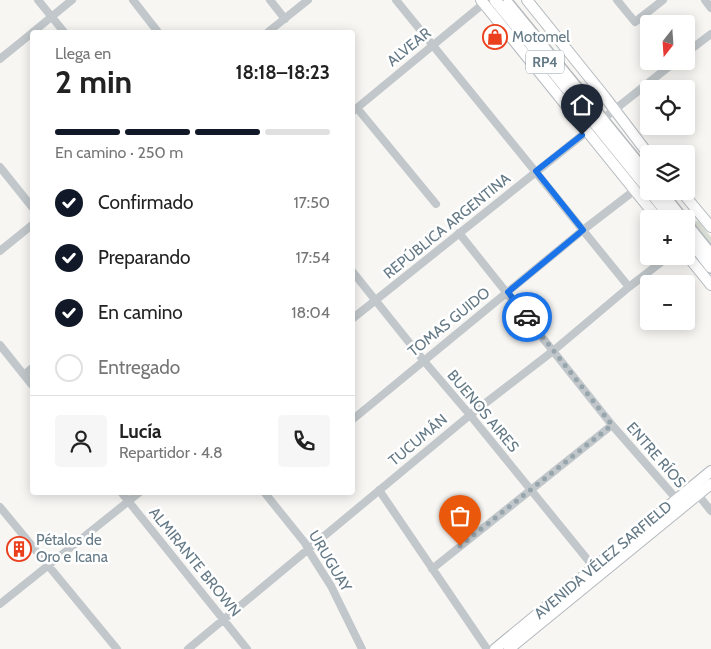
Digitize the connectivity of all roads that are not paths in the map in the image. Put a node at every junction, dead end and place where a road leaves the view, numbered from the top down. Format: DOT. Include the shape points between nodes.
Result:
graph roads {
  1 [pos="38,0"];
  2 [pos="72,0"];
  3 [pos="133,0"];
  4 [pos="270,0"];
  5 [pos="308,0"];
  6 [pos="396,0"];
  7 [pos="495,0"];
  8 [pos="505,0"];
  9 [pos="528,0"];
  10 [pos="617,0"];
  11 [pos="663,0"];
  12 [pos="705,0"];
  13 [pos="482,2"];
  14 [pos="711,8"];
  15 [pos="52,18"];
  16 [pos="285,19"];
  17 [pos="37,30"];
  18 [pos="62,30"];
  19 [pos="156,30"];
  20 [pos="271,30"];
  21 [pos="711,34"];
  22 [pos="30,35"];
  23 [pos="434,45"];
  24 [pos="695,46"];
  25 [pos="0,59"];
  26 [pos="665,70"];
  27 [pos="615,109"];
  28 [pos="355,110"];
  29 [pos="595,125"];
  30 [pos="642,145"];
  31 [pos="0,167"];
  32 [pos="640,168"];
  33 [pos="536,171"];
  34 [pos="640,180"];
  35 [pos="635,190"];
  36 [pos="656,200"];
  37 [pos="667,200"];
  38 [pos="689,200"];
  39 [pos="30,204"];
  40 [pos="436,204"];
  41 [pos="651,210"];
  42 [pos="665,210"];
  43 [pos="675,210"];
  44 [pos="30,226"];
  45 [pos="711,226"];
  46 [pos="583,230"];
  47 [pos="460,233"];
  48 [pos="695,235"];
  49 [pos="695,247"];
  50 [pos="0,251"];
  51 [pos="711,254"];
  52 [pos="657,265"];
  53 [pos="695,265"];
  54 [pos="711,267"];
  55 [pos="355,275"];
  56 [pos="711,285"];
  57 [pos="629,287"];
  58 [pos="508,292"];
  59 [pos="376,300"];
  60 [pos="355,318"];
  61 [pos="0,345"];
  62 [pos="553,351"];
  63 [pos="424,361"];
  64 [pos="30,370"];
  65 [pos="24,375"];
  66 [pos="30,382"];
  67 [pos="470,415"];
  68 [pos="355,418"];
  69 [pos="612,425"];
  70 [pos="711,471"];
  71 [pos="711,484"];
  72 [pos="380,490"];
  73 [pos="695,490"];
  74 [pos="531,491"];
  75 [pos="123,495"];
  76 [pos="137,495"];
  77 [pos="266,495"];
  78 [pos="129,502"];
  79 [pos="680,503"];
  80 [pos="0,507"];
  81 [pos="711,511"];
  82 [pos="309,550"];
  83 [pos="48,566"];
  84 [pos="432,569"];
  85 [pos="597,571"];
  86 [pos="0,604"];
  87 [pos="224,620"];
  88 [pos="512,645"];
  89 [pos="117,649"];
  90 [pos="188,649"];
  91 [pos="247,649"];
  92 [pos="362,649"];
  93 [pos="487,649"];
  94 [pos="495,649"];
  1 -- 15 [label="street"];
  2 -- 15 [label="street"];
  3 -- 19 [label="street"];
  4 -- 16 [label="street"];
  5 -- 16 [label="street"];
  6 -- 23 [label="street"];
  7 -- 29 [label="main road, RP4"];
  8 -- 29 [label="main road, RP4"];
  9 -- 27 [label="main road"];
  10 -- 11 [label="street" via="635,22"];
  12 -- 14 [label="street"];
  13 -- 23 [label="street, ALVEAR"];
  13 -- 29 [label="main road"];
  15 -- 17 [label="street"];
  15 -- 18 [label="street"];
  16 -- 20 [label="street"];
  21 -- 24 [label="street"];
  22 -- 25 [label="street"];
  23 -- 28 [label="street, ALVEAR"];
  23 -- 33 [label="street"];
  26 -- 27 [label="street, REPÚBLICA ARGENTINA"];
  27 -- 29 [label="street, REPÚBLICA ARGENTINA"];
  27 -- 30 [label="main road"];
  28 -- 40 [label="street"];
  29 -- 32 [label="main road, RP4"];
  29 -- 33 [label="street, REPÚBLICA ARGENTINA"];
  29 -- 34 [label="main road, RP4"];
  29 -- 35 [label="main road"];
  31 -- 39 [label="street"];
  33 -- 46 [label="street"];
  33 -- 47 [label="street, REPÚBLICA ARGENTINA"];
  35 -- 41 [label="main road"];
  35 -- 46 [label="street, TOMAS GUIDO"];
  36 -- 42 [label="main road, RP4"];
  37 -- 43 [label="main road"];
  38 -- 45 [label="main road"];
  44 -- 50 [label="street"];
  46 -- 57 [label="street"];
  46 -- 58 [label="street, TOMAS GUIDO"];
  47 -- 58 [label="street, ENTRE RÍOS"];
  47 -- 59 [label="street, REPÚBLICA ARGENTINA"];
  48 -- 51 [label="main road"];
  49 -- 54 [label="main road"];
  52 -- 57 [label="street, TUCUMÁN"];
  53 -- 56 [label="main road"];
  55 -- 59 [label="street, BUENOS AIRES"];
  57 -- 62 [label="street, TUCUMÁN"];
  58 -- 62 [label="street, ENTRE RÍOS"];
  58 -- 63 [label="street, TOMAS GUIDO"];
  59 -- 60 [label="street, REPÚBLICA ARGENTINA"];
  59 -- 63 [label="street, BUENOS AIRES"];
  61 -- 65 [label="street"];
  62 -- 67 [label="street, TUCUMÁN"];
  62 -- 69 [label="street, ENTRE RÍOS"];
  63 -- 67 [label="street, BUENOS AIRES"];
  63 -- 68 [label="street, TOMAS GUIDO"];
  64 -- 65 [label="street"];
  65 -- 66 [label="street"];
  67 -- 72 [label="street, TUCUMÁN"];
  67 -- 74 [label="street, BUENOS AIRES"];
  69 -- 74 [label="street"];
  69 -- 79 [label="street, ENTRE RÍOS"];
  70 -- 73 [label="main road, AVENIDA VÉLEZ SARFIELD"];
  71 -- 73 [label="main road, AVENIDA VÉLEZ SARFIELD"];
  72 -- 82 [label="street, TUCUMÁN"];
  72 -- 84 [label="street"];
  73 -- 79 [label="main road, AVENIDA VÉLEZ SARFIELD"];
  73 -- 81 [label="street"];
  74 -- 84 [label="street"];
  74 -- 85 [label="street, BUENOS AIRES"];
  75 -- 78 [label="street, ALMIRANTE BROWN"];
  76 -- 78 [label="street"];
  77 -- 82 [label="street, URUGUAY"];
  78 -- 83 [label="street"];
  78 -- 87 [label="street, ALMIRANTE BROWN"];
  79 -- 85 [label="main road, AVENIDA VÉLEZ SARFIELD"];
  80 -- 83 [label="street"];
  82 -- 87 [label="street, TUCUMÁN"];
  82 -- 92 [label="street, URUGUAY"];
  83 -- 86 [label="street"];
  83 -- 89 [label="street"];
  84 -- 93 [label="street"];
  85 -- 88 [label="main road, AVENIDA VÉLEZ SARFIELD"];
  87 -- 90 [label="street, TUCUMÁN"];
  87 -- 91 [label="street, ALMIRANTE BROWN"];
  88 -- 94 [label="main road, AVENIDA VÉLEZ SARFIELD"];
}
